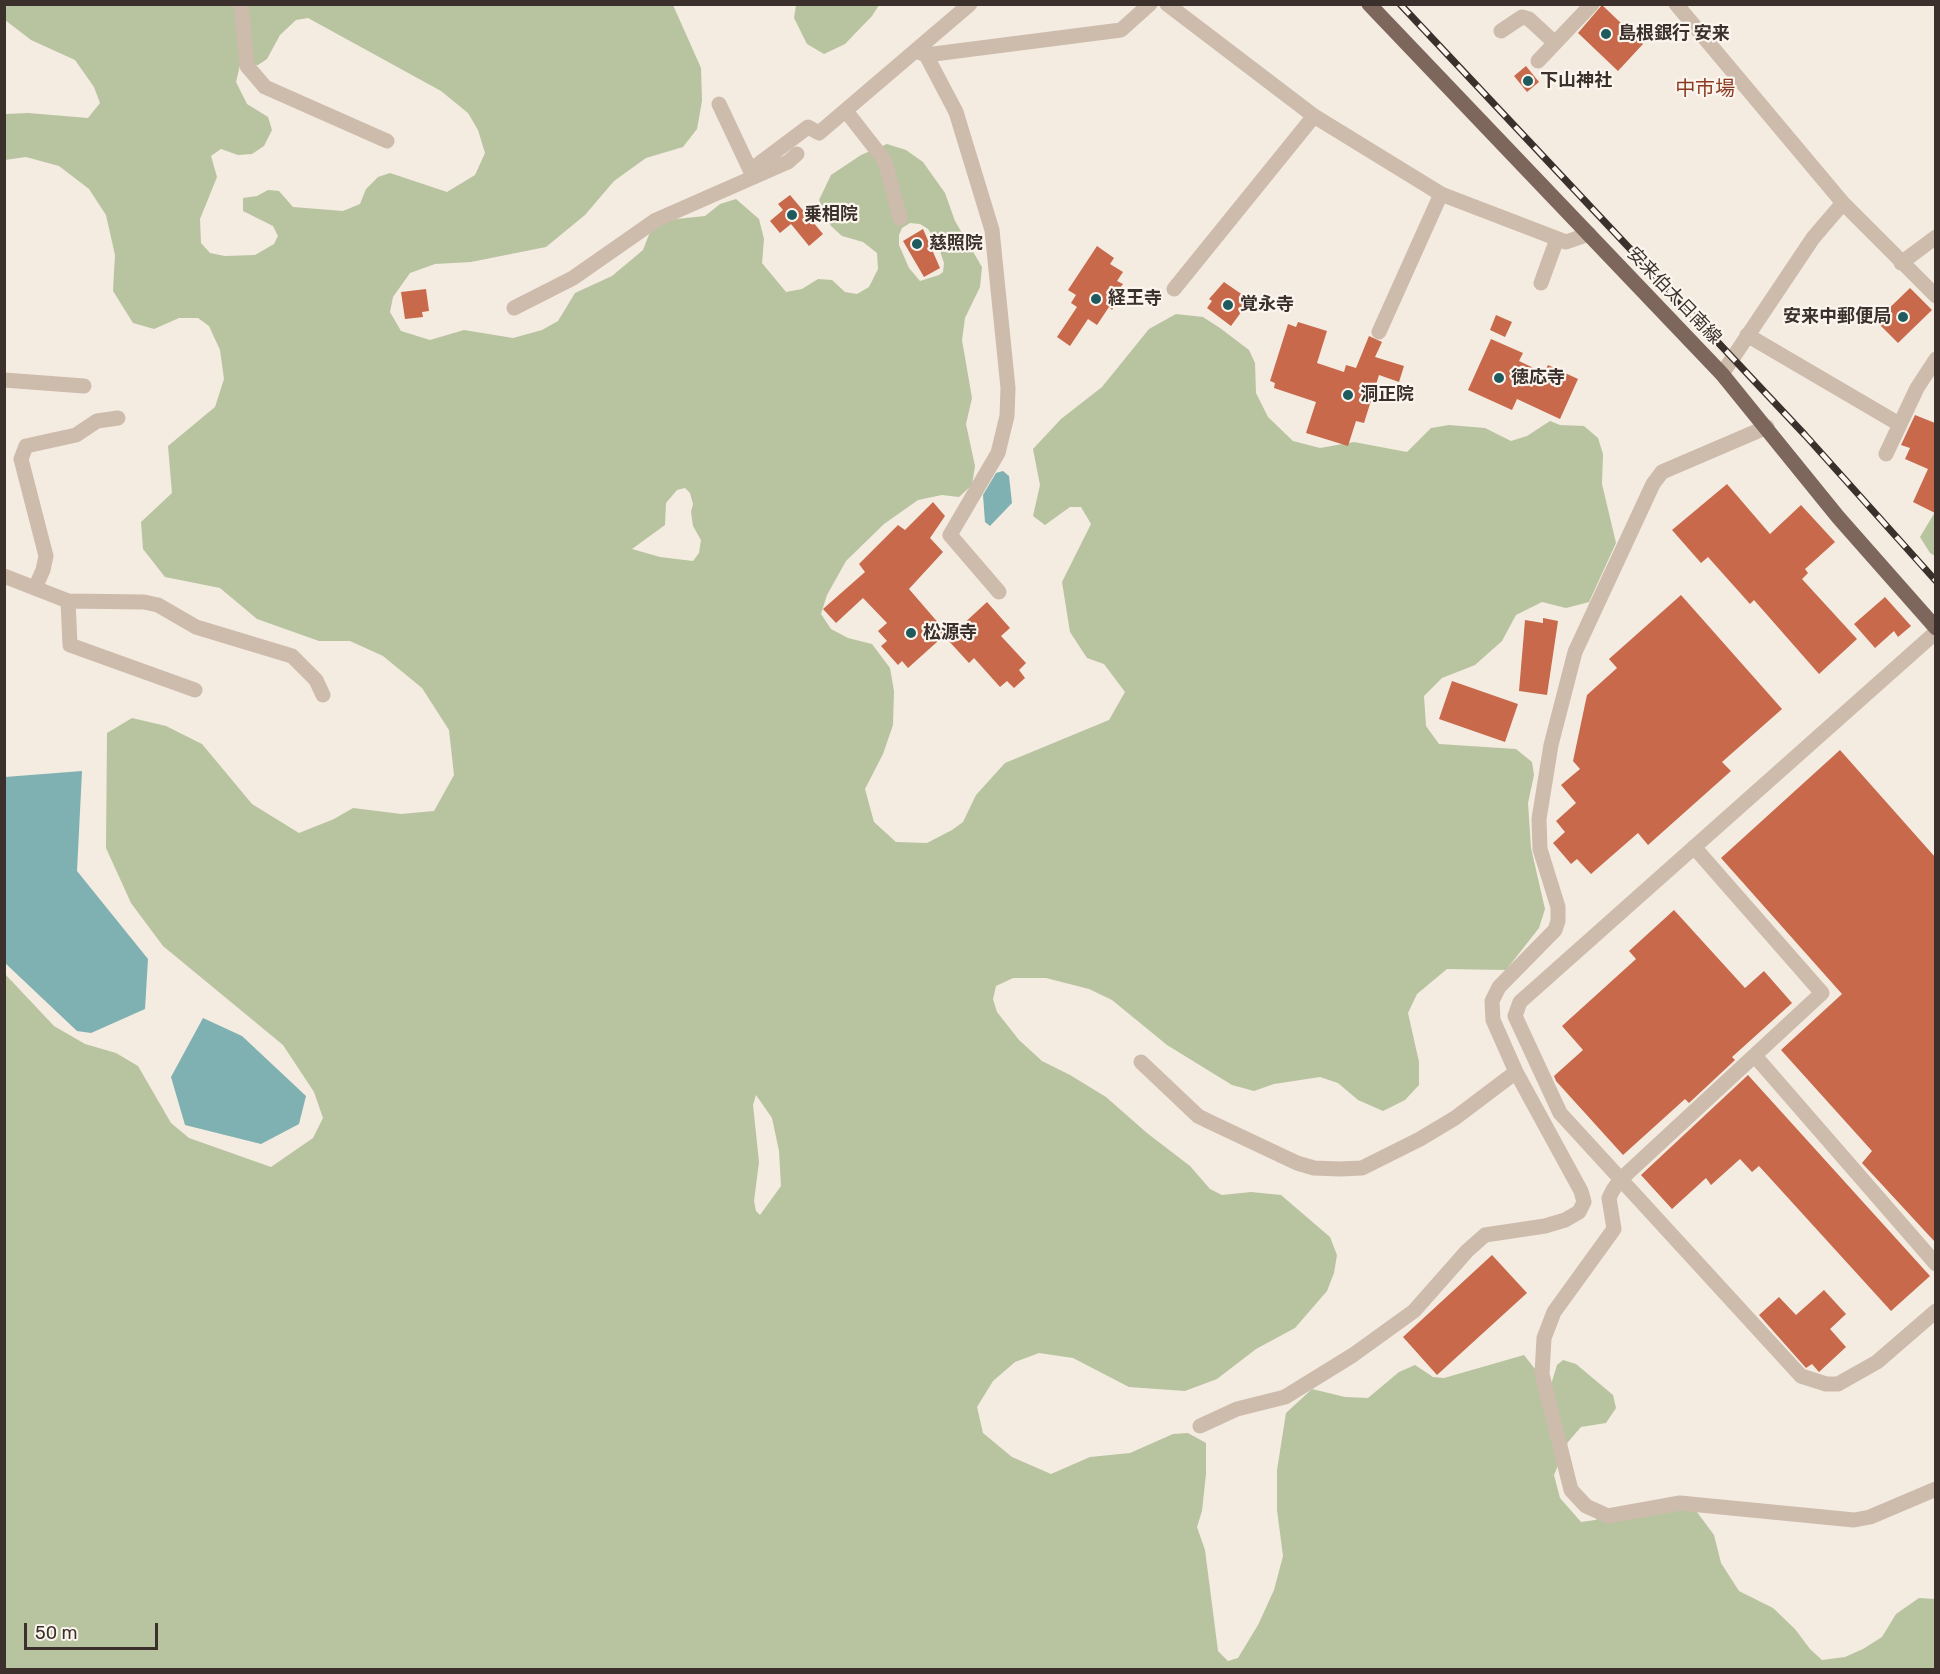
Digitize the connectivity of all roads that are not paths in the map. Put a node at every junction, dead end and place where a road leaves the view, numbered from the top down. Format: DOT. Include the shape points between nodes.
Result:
graph roads {
  1 [pos="241,4"];
  2 [pos="970,4"];
  3 [pos="1150,4"];
  4 [pos="1167,4"];
  5 [pos="1369,4"];
  6 [pos="1592,4"];
  7 [pos="1676,4"];
  8 [pos="1500,31"];
  9 [pos="1555,43"];
  10 [pos="921,53"];
  11 [pos="1538,61"];
  12 [pos="718,104"];
  13 [pos="846,111"];
  14 [pos="1314,116"];
  15 [pos="387,141"];
  16 [pos="797,154"];
  17 [pos="753,172"];
  18 [pos="1441,194"];
  19 [pos="1843,203"];
  20 [pos="900,218"];
  21 [pos="1589,234"];
  22 [pos="1935,237"];
  23 [pos="1557,239"];
  24 [pos="1901,262"];
  25 [pos="1541,283"];
  26 [pos="1174,289"];
  27 [pos="1935,296"];
  28 [pos="514,308"];
  29 [pos="1379,332"];
  30 [pos="1747,335"];
  31 [pos="1935,359"];
  32 [pos="1722,374"];
  33 [pos="4,380"];
  34 [pos="84,386"];
  35 [pos="117,418"];
  36 [pos="1899,424"];
  37 [pos="1767,427"];
  38 [pos="1886,454"];
  39 [pos="4,576"];
  40 [pos="35,588"];
  41 [pos="999,592"];
  42 [pos="68,601"];
  43 [pos="1935,630"];
  44 [pos="195,690"];
  45 [pos="323,695"];
  46 [pos="1694,847"];
  47 [pos="1755,1056"];
  48 [pos="1141,1062"];
  49 [pos="1516,1072"];
  50 [pos="1620,1180"];
  51 [pos="1935,1264"];
  52 [pos="1935,1311"];
  53 [pos="1200,1426"];
  54 [pos="1935,1489"];
  1 -- 15 [label="street" via="247,66 265,87"];
  2 -- 10 [label="street"];
  3 -- 10 [label="street" via="1120,30"];
  4 -- 14 [label="street"];
  5 -- 21 [label="main road, 安来伯太日南線"];
  6 -- 9 [label="street"];
  7 -- 19 [label="street"];
  8 -- 9 [label="street" via="1522,17"];
  9 -- 11 [label="street"];
  10 -- 13 [label="street"];
  10 -- 41 [label="street" via="956,112 992,230 1008,388 1006,416 998,453 950,536"];
  12 -- 17 [label="street"];
  13 -- 17 [label="street" via="819,133 808,127"];
  13 -- 20 [label="street" via="885,161"];
  14 -- 18 [label="street"];
  14 -- 26 [label="street"];
  16 -- 17 [label="street" via="788,162"];
  17 -- 28 [label="street" via="709,198 656,220 573,278"];
  18 -- 23 [label="street"];
  18 -- 29 [label="street"];
  19 -- 24 [label="street"];
  19 -- 30 [label="street" via="1813,238"];
  21 -- 23 [label="street" via="1566,242"];
  21 -- 32 [label="main road, 安来伯太日南線"];
  22 -- 24 [label="street"];
  23 -- 25 [label="street"];
  24 -- 27 [label="street"];
  30 -- 32 [label="street"];
  30 -- 36 [label="street"];
  31 -- 36 [label="street"];
  32 -- 37 [label="main road, 安来伯太日南線"];
  33 -- 34 [label="street"];
  35 -- 40 [label="street" via="97,421 76,435 26,446 21,459 46,556"];
  36 -- 38 [label="street"];
  37 -- 43 [label="main road, 安来伯太日南線"];
  37 -- 49 [label="street" via="1662,472 1575,652 1551,745 1539,819 1540,849 1558,907 1558,921 1555,930 1499,987 1492,1001 1493,1020"];
  39 -- 40 [label="street"];
  40 -- 42 [label="street"];
  42 -- 44 [label="street" via="70,645"];
  42 -- 45 [label="street" via="158,605 196,627 292,656 316,680"];
  43 -- 46 [label="street"];
  46 -- 47 [label="street" via="1822,993"];
  46 -- 50 [label="street" via="1521,1002 1515,1016 1560,1113"];
  47 -- 50 [label="street"];
  47 -- 51 [label="street"];
  48 -- 49 [label="street" via="1198,1116 1297,1162 1314,1168 1340,1169 1362,1168 1420,1139"];
  49 -- 53 [label="street" via="1581,1191 1584,1202 1579,1212 1545,1226 1485,1235 1414,1311 1353,1355 1285,1397 1237,1409"];
  50 -- 52 [label="street" via="1788,1364 1813,1381 1838,1384 1852,1377 1877,1362"];
  50 -- 54 [label="street" via="1609,1198 1614,1229 1554,1312 1542,1350 1542,1374 1571,1490 1586,1506 1616,1517 1680,1503 1854,1520"];
}
